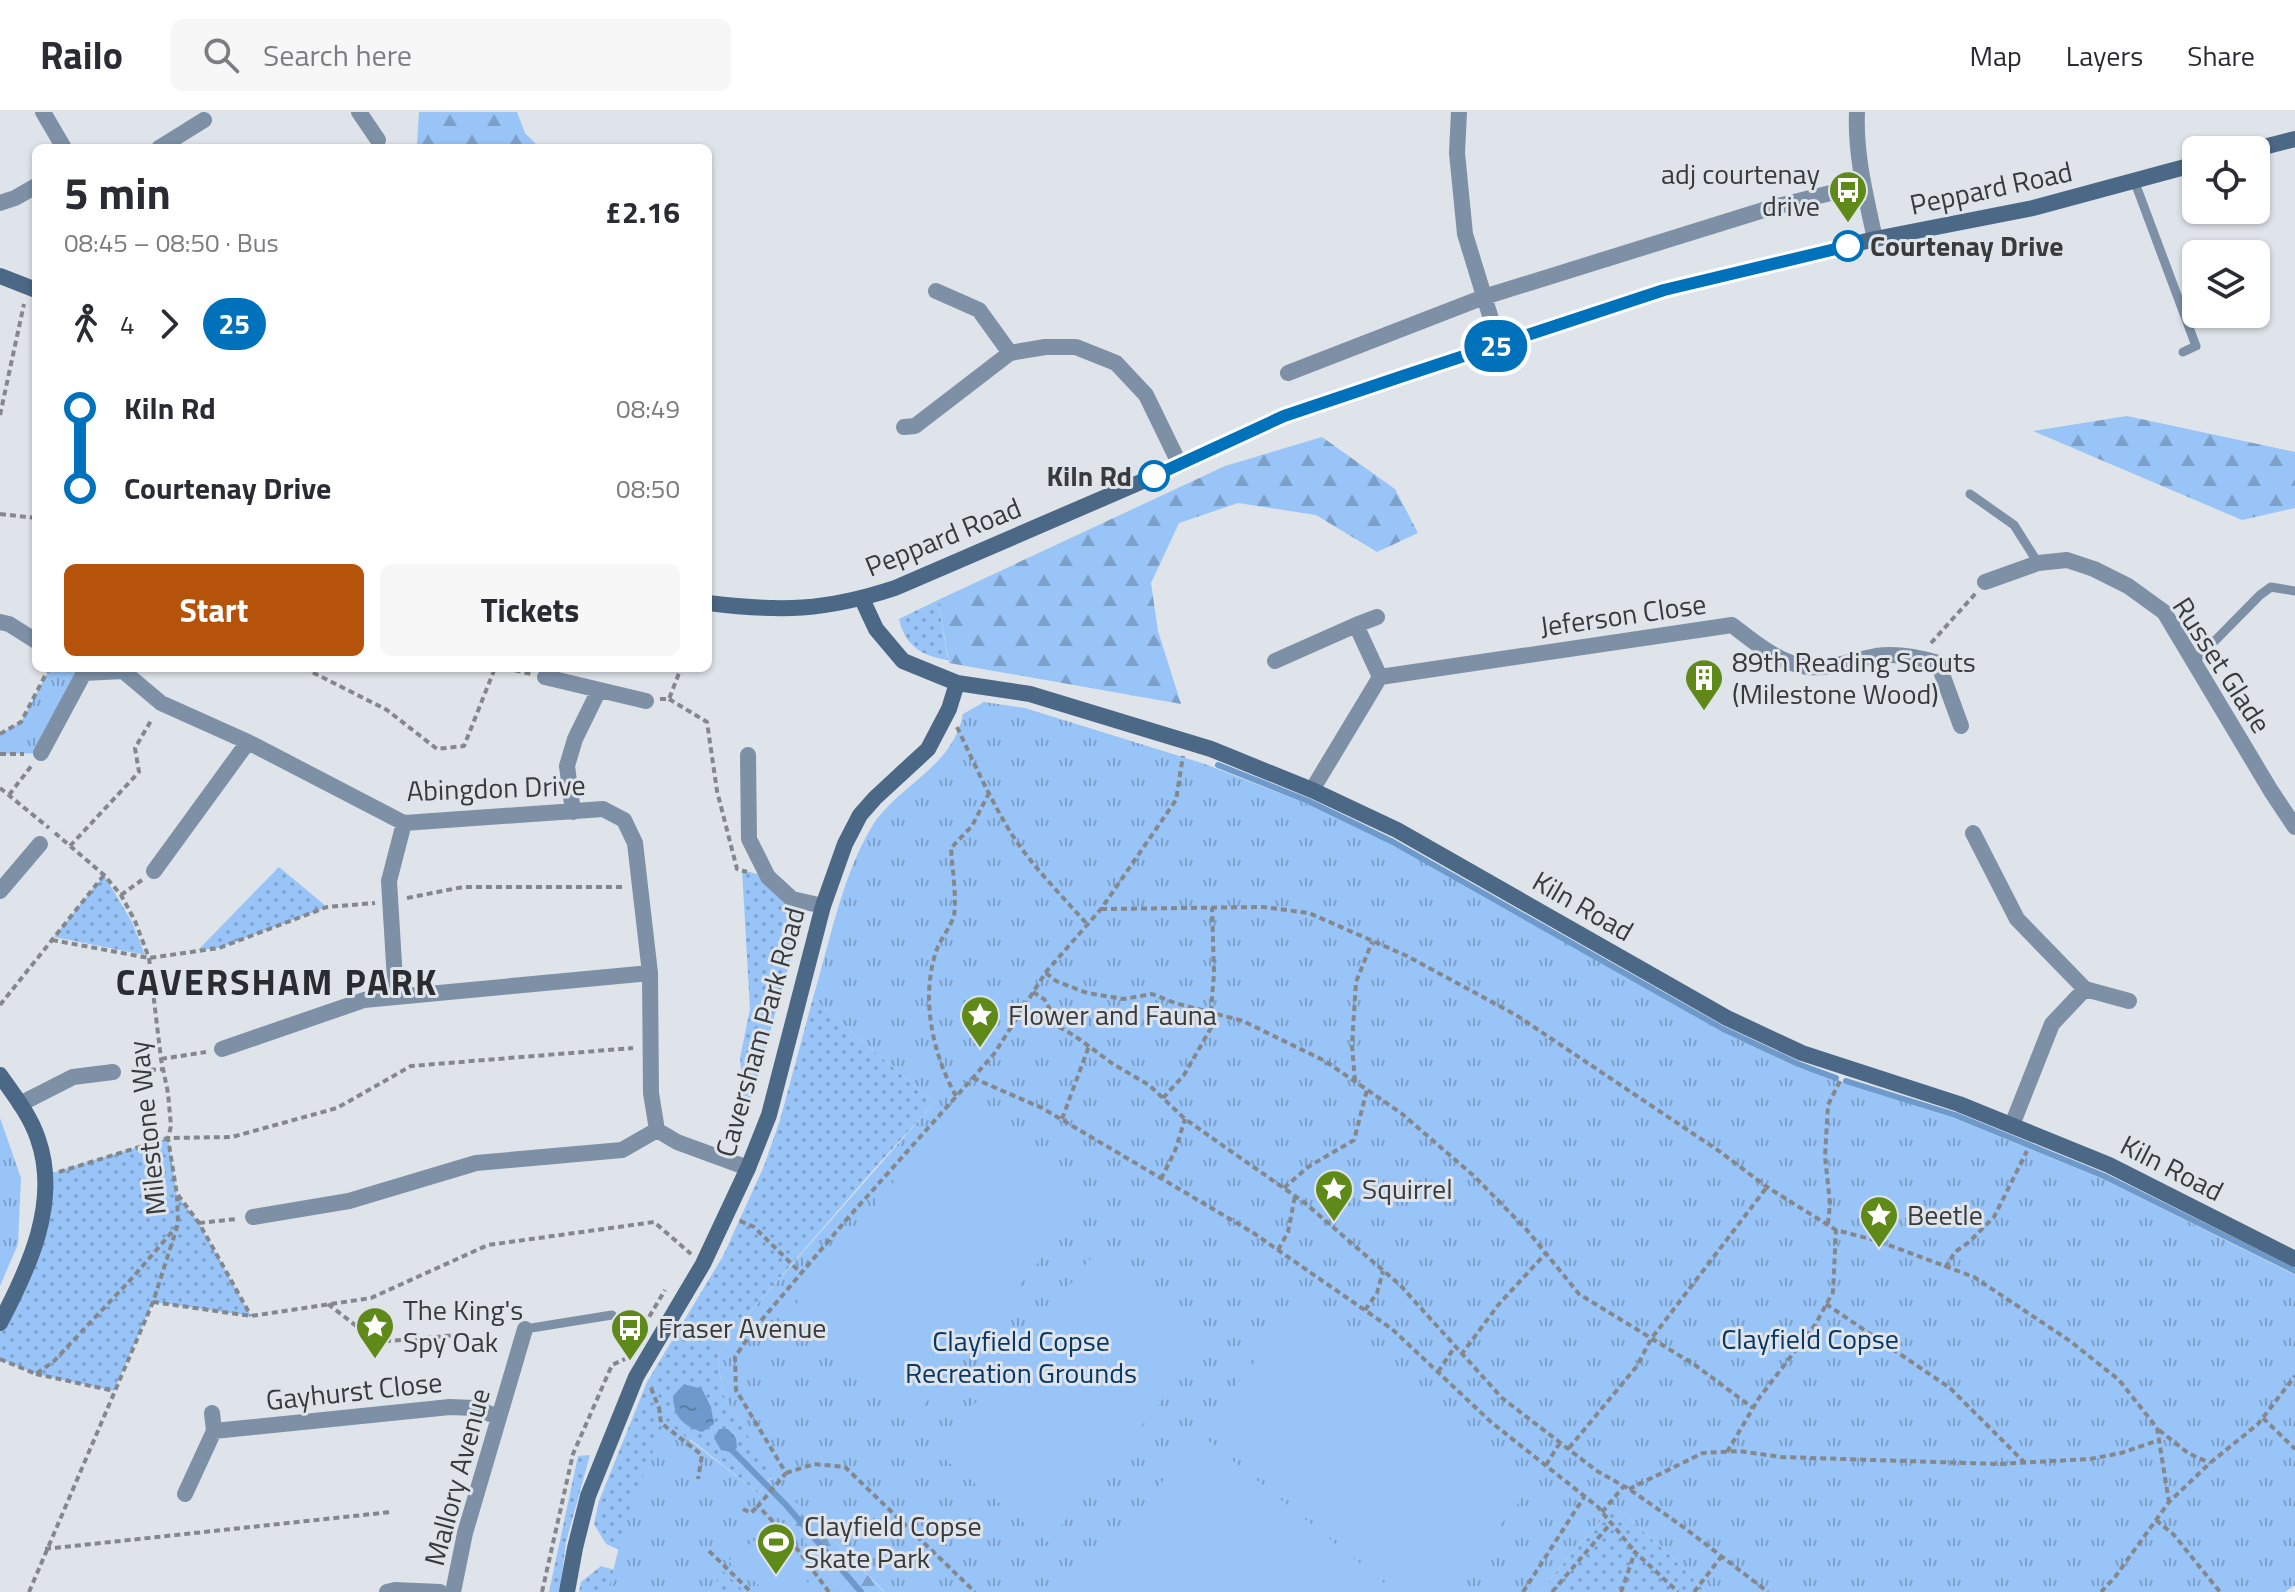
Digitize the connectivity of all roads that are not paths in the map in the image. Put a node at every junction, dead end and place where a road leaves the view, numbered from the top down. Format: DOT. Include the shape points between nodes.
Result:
graph roads {
  1 [pos="43,112"];
  2 [pos="359,112"];
  3 [pos="1459,112"];
  4 [pos="1857,112"];
  5 [pos="204,120"];
  6 [pos="2295,139"];
  7 [pos="378,140"];
  8 [pos="62,144"];
  9 [pos="165,144"];
  10 [pos="2270,145"];
  11 [pos="2182,168"];
  12 [pos="2134,180"];
  13 [pos="1863,185"];
  14 [pos="32,188"];
  15 [pos="0,203"];
  16 [pos="1875,239"];
  17 [pos="0,276"];
  18 [pos="32,288"];
  19 [pos="936,291"];
  20 [pos="1484,297"];
  21 [pos="1499,345"];
  22 [pos="2183,352"];
  23 [pos="1010,353"];
  24 [pos="1288,373"];
  25 [pos="904,427"];
  26 [pos="1180,465"];
  27 [pos="1970,494"];
  28 [pos="2038,563"];
  29 [pos="1985,582"];
  30 [pos="2295,591"];
  31 [pos="862,599"];
  32 [pos="712,604"];
  33 [pos="1377,617"];
  34 [pos="0,622"];
  35 [pos="1356,625"];
  36 [pos="32,638"];
  37 [pos="1275,661"];
  38 [pos="2194,662"];
  39 [pos="80,672"];
  40 [pos="124,672"];
  41 [pos="545,677"];
  42 [pos="1380,677"];
  43 [pos="957,683"];
  44 [pos="599,690"];
  45 [pos="646,701"];
  46 [pos="1961,726"];
  47 [pos="248,742"];
  48 [pos="41,753"];
  49 [pos="748,755"];
  50 [pos="1312,790"];
  51 [pos="573,812"];
  52 [pos="404,823"];
  53 [pos="2295,827"];
  54 [pos="1973,833"];
  55 [pos="40,844"];
  56 [pos="154,871"];
  57 [pos="0,891"];
  58 [pos="823,906"];
  59 [pos="650,973"];
  60 [pos="2085,989"];
  61 [pos="396,997"];
  62 [pos="2129,1001"];
  63 [pos="222,1049"];
  64 [pos="113,1072"];
  65 [pos="0,1075"];
  66 [pos="20,1104"];
  67 [pos="2012,1125"];
  68 [pos="657,1130"];
  69 [pos="748,1168"];
  70 [pos="253,1217"];
  71 [pos="2295,1259"];
  72 [pos="612,1315"];
  73 [pos="0,1323"];
  74 [pos="525,1329"];
  75 [pos="212,1413"];
  76 [pos="498,1417"];
  77 [pos="214,1431"];
  78 [pos="185,1494"];
  79 [pos="387,1592"];
  80 [pos="440,1592"];
  81 [pos="453,1592"];
  82 [pos="567,1592"];
  1 -- 8 [label="street"];
  2 -- 7 [label="street"];
  3 -- 20 [label="street" via="1457,153 1465,234"];
  4 -- 13 [label="street"];
  5 -- 9 [label="street"];
  6 -- 10 [label="street"];
  11 -- 12 [label="street, Peppard Road"];
  12 -- 16 [label="street, Peppard Road" via="2033,208"];
  12 -- 22 [label="lane" via="2196,346"];
  13 -- 16 [label="street"];
  13 -- 20 [label="street" via="1770,208"];
  14 -- 15 [label="street"];
  16 -- 21 [label="street, Peppard Road" via="1664,290"];
  17 -- 18 [label="street"];
  19 -- 23 [label="street" via="979,310"];
  20 -- 21 [label="street"];
  20 -- 24 [label="street"];
  21 -- 26 [label="street, Peppard Road" via="1284,416"];
  23 -- 25 [label="street" via="915,426"];
  23 -- 26 [label="street" via="1076,347 1116,363 1146,395"];
  26 -- 31 [label="street, Peppard Road"];
  27 -- 28 [label="lane" via="2014,525"];
  28 -- 29 [label="street, Russet Glade"];
  28 -- 38 [label="street, Russet Glade" via="2067,560 2128,586 2164,612"];
  30 -- 38 [label="lane" via="2271,587"];
  31 -- 32 [label="street, Peppard Road" via="806,610"];
  31 -- 43 [label="street, Kiln Road" via="876,629 903,661"];
  33 -- 35 [label="street"];
  34 -- 36 [label="street"];
  35 -- 37 [label="street"];
  35 -- 42 [label="street"];
  38 -- 53 [label="street, Russet Glade"];
  39 -- 48 [label="street, Abingdon Drive"];
  40 -- 47 [label="street, Abingdon Drive" via="161,703"];
  41 -- 44 [label="street"];
  42 -- 46 [label="street, Jeferson Close" via="1732,625 1784,659 1807,667 1880,656 1938,663"];
  42 -- 50 [label="street"];
  43 -- 50 [label="street, Kiln Road" via="1030,694 1185,741"];
  43 -- 58 [label="street, Caversham Park Road" via="928,749 860,815"];
  44 -- 45 [label="street"];
  44 -- 51 [label="street" via="567,766"];
  47 -- 52 [label="street, Abingdon Drive"];
  47 -- 56 [label="street"];
  49 -- 58 [label="street" via="749,839 768,877 792,899"];
  50 -- 67 [label="street, Kiln Road" via="1397,830 1727,1018 1802,1053"];
  51 -- 52 [label="street, Abingdon Drive"];
  51 -- 59 [label="street, Abingdon Drive" via="603,809 624,820 635,843"];
  52 -- 61 [label="street" via="389,881"];
  54 -- 60 [label="street" via="2017,919"];
  55 -- 57 [label="street"];
  58 -- 69 [label="street, Caversham Park Road" via="769,1115"];
  59 -- 61 [label="street"];
  59 -- 68 [label="street, Abingdon Drive" via="651,1093"];
  60 -- 62 [label="street"];
  60 -- 67 [label="street" via="2052,1024"];
  61 -- 63 [label="street" via="364,1000"];
  64 -- 66 [label="street" via="73,1077"];
  65 -- 66 [label="street"];
  66 -- 73 [label="street" via="38,1139 45,1175 41,1223 28,1267"];
  67 -- 71 [label="street, Kiln Road" via="2109,1165"];
  68 -- 69 [label="street"];
  68 -- 70 [label="street" via="622,1150 476,1163 349,1201"];
  69 -- 82 [label="street, Caversham Park Road" via="703,1264 636,1377 588,1496"];
  72 -- 74 [label="lane"];
  74 -- 76 [label="street, Mallory Avenue"];
  75 -- 77 [label="street"];
  76 -- 77 [label="street, Gayhurst Close" via="475,1408 450,1407"];
  76 -- 81 [label="street, Mallory Avenue"];
  77 -- 78 [label="street"];
  79 -- 80 [label="street"];
}
